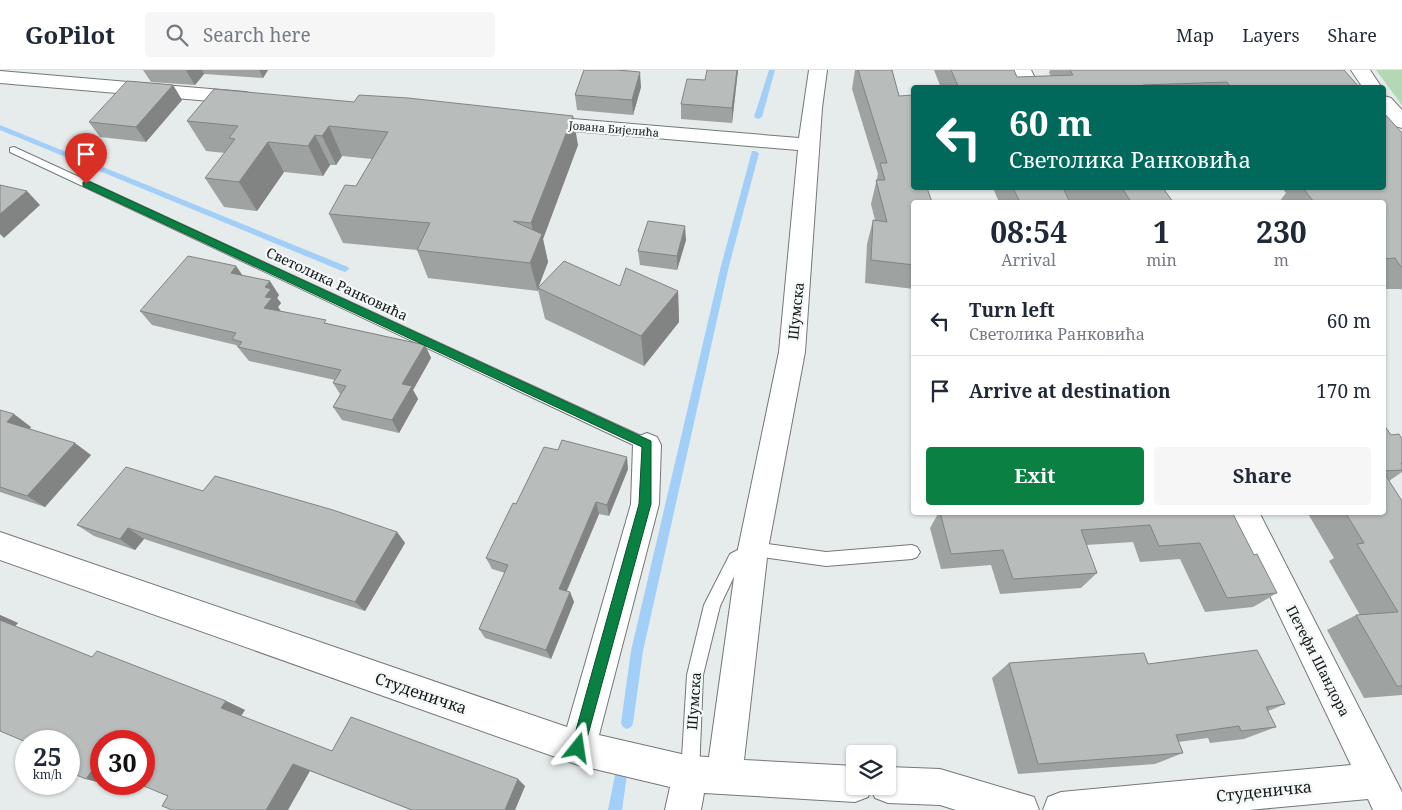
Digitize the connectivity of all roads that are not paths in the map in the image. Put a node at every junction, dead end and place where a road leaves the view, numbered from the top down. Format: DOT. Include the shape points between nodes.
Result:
graph roads {
  1 [pos="818,70"];
  2 [pos="1022,70"];
  3 [pos="1360,70"];
  4 [pos="0,77"];
  5 [pos="1030,85"];
  6 [pos="1371,85"];
  7 [pos="267,100"];
  8 [pos="1386,104"];
  9 [pos="513,120"];
  10 [pos="1402,122"];
  11 [pos="810,145"];
  12 [pos="14,150"];
  13 [pos="647,445"];
  14 [pos="1245,515"];
  15 [pos="0,546"];
  16 [pos="753,549"];
  17 [pos="912,552"];
  18 [pos="578,748"];
  19 [pos="690,774"];
  20 [pos="724,776"];
  21 [pos="846,783"];
  22 [pos="896,785"];
  23 [pos="1385,795"];
  24 [pos="683,810"];
  25 [pos="1012,810"];
  26 [pos="1062,810"];
  1 -- 11 [label="street, Шумска"];
  2 -- 5 [label="street"];
  3 -- 6 [label="street"];
  4 -- 7 [label="street"];
  8 -- 10 [label="street"];
  9 -- 11 [label="street, Јована Бијелића"];
  11 -- 16 [label="street, Шумска" via="792,352"];
  12 -- 13 [label="lane, Светолика Ранковића"];
  13 -- 18 [label="street" via="645,504"];
  14 -- 23 [label="street, Петефи Шандора"];
  15 -- 18 [label="street, Студеничка"];
  16 -- 17 [label="lane" via="826,559"];
  16 -- 19 [label="lane, Шумска" via="735,559 712,605 695,675"];
  16 -- 20 [label="street, Шумска"];
  18 -- 19 [label="street, Студеничка"];
  19 -- 20 [label="street, Студеничка"];
  19 -- 24 [label="street, Шумска"];
  20 -- 21 [label="street, Студеничка"];
  22 -- 25 [label="street" via="940,787"];
  23 -- 26 [label="street, Студеничка"];
}
